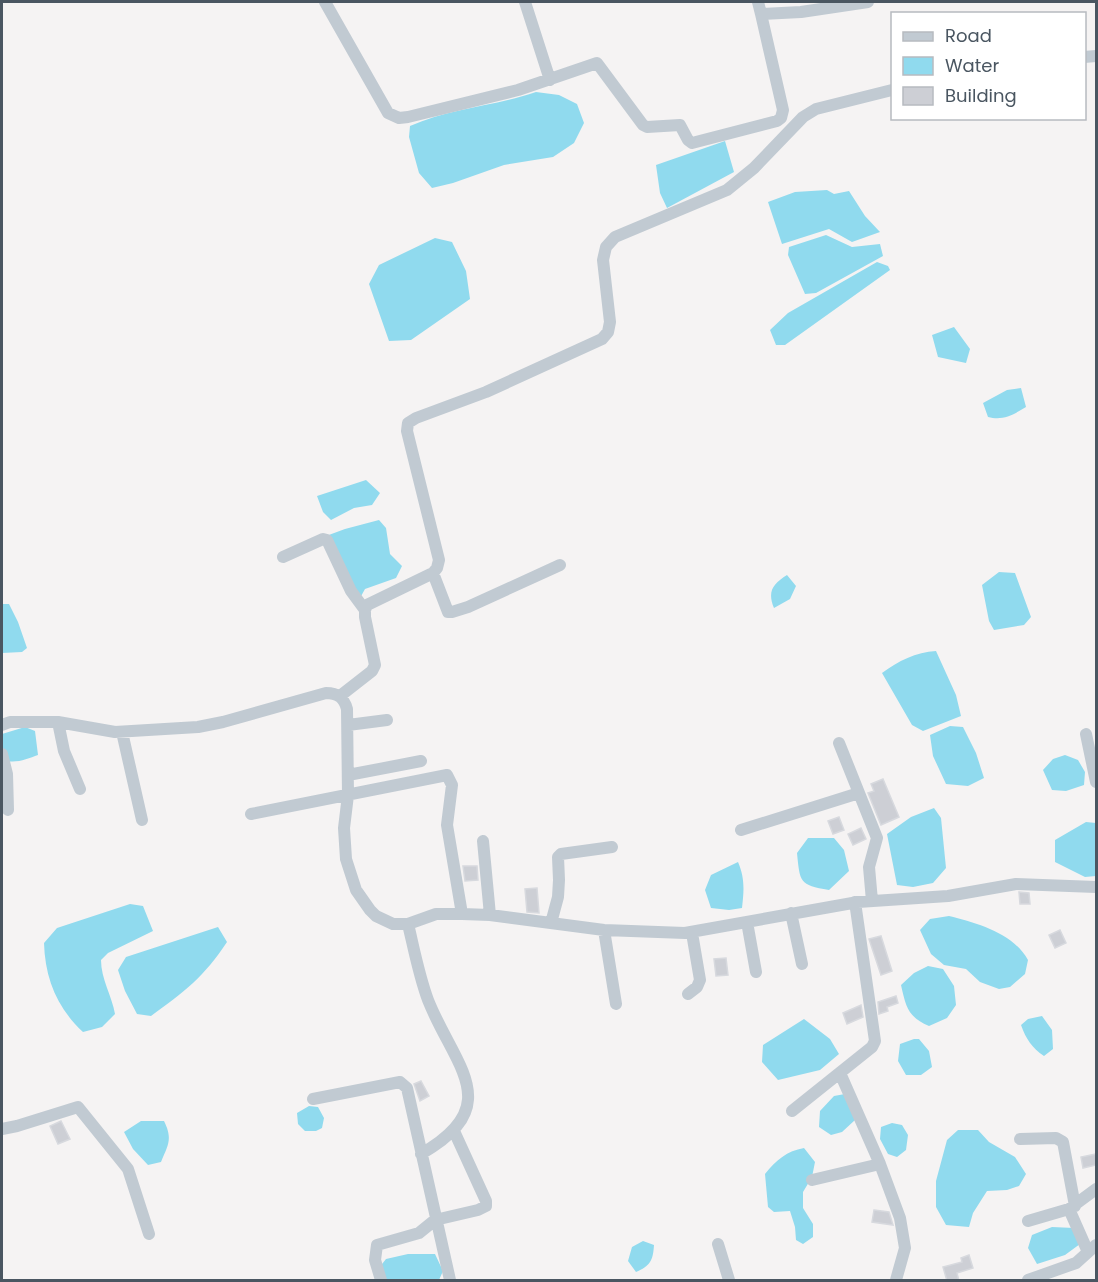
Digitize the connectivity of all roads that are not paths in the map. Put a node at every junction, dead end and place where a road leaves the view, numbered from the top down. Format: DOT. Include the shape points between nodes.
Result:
graph roads {
  1 [pos="325,2"];
  2 [pos="525,2"];
  3 [pos="868,2"];
  4 [pos="760,8"];
  5 [pos="550,80"];
  6 [pos="891,90"];
  7 [pos="283,557"];
  8 [pos="560,565"];
  9 [pos="433,573"];
  10 [pos="365,610"];
  11 [pos="340,696"];
  12 [pos="387,720"];
  13 [pos="58,722"];
  14 [pos="2,725"];
  15 [pos="348,725"];
  16 [pos="123,732"];
  17 [pos="1086,734"];
  18 [pos="839,743"];
  19 [pos="2,754"];
  20 [pos="421,761"];
  21 [pos="348,775"];
  22 [pos="1096,782"];
  23 [pos="80,789"];
  24 [pos="859,793"];
  25 [pos="348,795"];
  26 [pos="8,810"];
  27 [pos="251,814"];
  28 [pos="142,820"];
  29 [pos="741,830"];
  30 [pos="483,841"];
  31 [pos="612,847"];
  32 [pos="1096,887"];
  33 [pos="872,901"];
  34 [pos="855,902"];
  35 [pos="791,913"];
  36 [pos="462,914"];
  37 [pos="490,915"];
  38 [pos="747,922"];
  39 [pos="551,923"];
  40 [pos="408,924"];
  41 [pos="604,930"];
  42 [pos="692,933"];
  43 [pos="802,964"];
  44 [pos="756,972"];
  45 [pos="688,994"];
  46 [pos="616,1004"];
  47 [pos="840,1073"];
  48 [pos="313,1099"];
  49 [pos="792,1111"];
  50 [pos="2,1129"];
  51 [pos="454,1131"];
  52 [pos="1020,1139"];
  53 [pos="421,1154"];
  54 [pos="880,1164"];
  55 [pos="812,1180"];
  56 [pos="1096,1189"];
  57 [pos="1072,1208"];
  58 [pos="435,1220"];
  59 [pos="1028,1221"];
  60 [pos="149,1234"];
  61 [pos="718,1244"];
  62 [pos="1092,1249"];
  63 [pos="1068,1266"];
  64 [pos="381,1281"];
  65 [pos="450,1281"];
  66 [pos="729,1281"];
  67 [pos="896,1281"];
  68 [pos="1028,1281"];
  69 [pos="1071,1281"];
  1 -- 5 [label="street" via="393,117 408,117"];
  2 -- 5 [label="street"];
  3 -- 4 [label="street" via="801,12"];
  4 -- 5 [label="street" via="783,110 777,121 692,143 680,124 643,125 597,63"];
  6 -- 9 [label="street" via="816,109 727,190 615,237 606,247 603,260 609,322 602,339 408,423 439,560"];
  7 -- 10 [label="street" via="327,540 351,591"];
  8 -- 9 [label="street" via="452,612 445,608"];
  9 -- 10 [label="street" via="372,602"];
  10 -- 11 [label="street" via="375,665"];
  11 -- 15 [label="street" via="345,701"];
  11 -- 16 [label="street" via="327,693 212,724"];
  12 -- 15 [label="street"];
  13 -- 14 [label="street"];
  13 -- 16 [label="street"];
  13 -- 23 [label="street" via="64,751"];
  15 -- 21 [label="street"];
  16 -- 28 [label="street"];
  17 -- 22 [label="street"];
  18 -- 24 [label="street"];
  19 -- 26 [label="street" via="8,774"];
  20 -- 21 [label="street"];
  21 -- 25 [label="street"];
  24 -- 29 [label="street"];
  24 -- 33 [label="street" via="877,838 868,867"];
  25 -- 27 [label="street"];
  25 -- 36 [label="street" via="447,775 452,785 447,825"];
  25 -- 40 [label="street" via="344,838 346,859 357,890 376,916 393,924"];
  30 -- 37 [label="street"];
  31 -- 39 [label="street" via="558,857 558,897"];
  32 -- 33 [label="street" via="1016,884 948,896"];
  33 -- 34 [label="street"];
  34 -- 35 [label="street"];
  34 -- 47 [label="street" via="875,1041"];
  35 -- 38 [label="street"];
  35 -- 43 [label="street"];
  36 -- 37 [label="street"];
  36 -- 40 [label="street" via="436,914"];
  37 -- 39 [label="street"];
  38 -- 42 [label="street"];
  38 -- 44 [label="street"];
  39 -- 41 [label="street"];
  40 -- 51 [label="street" via="429,1002 456,1054 468,1092 464,1119"];
  41 -- 42 [label="street"];
  41 -- 46 [label="street"];
  42 -- 45 [label="street" via="700,980"];
  47 -- 49 [label="street"];
  47 -- 54 [label="street"];
  48 -- 53 [label="street" via="400,1082 407,1088"];
  50 -- 60 [label="street" via="78,1107 128,1169"];
  51 -- 53 [label="street"];
  51 -- 58 [label="street" via="486,1206"];
  52 -- 57 [label="street" via="1056,1138 1063,1142"];
  53 -- 58 [label="street"];
  54 -- 55 [label="street"];
  54 -- 67 [label="street" via="904,1237"];
  56 -- 57 [label="street"];
  57 -- 59 [label="street"];
  57 -- 62 [label="street"];
  58 -- 64 [label="street" via="419,1233 377,1245 375,1260"];
  58 -- 65 [label="street"];
  61 -- 66 [label="street"];
  62 -- 63 [label="street"];
  63 -- 68 [label="street"];
  63 -- 69 [label="street"];
}
